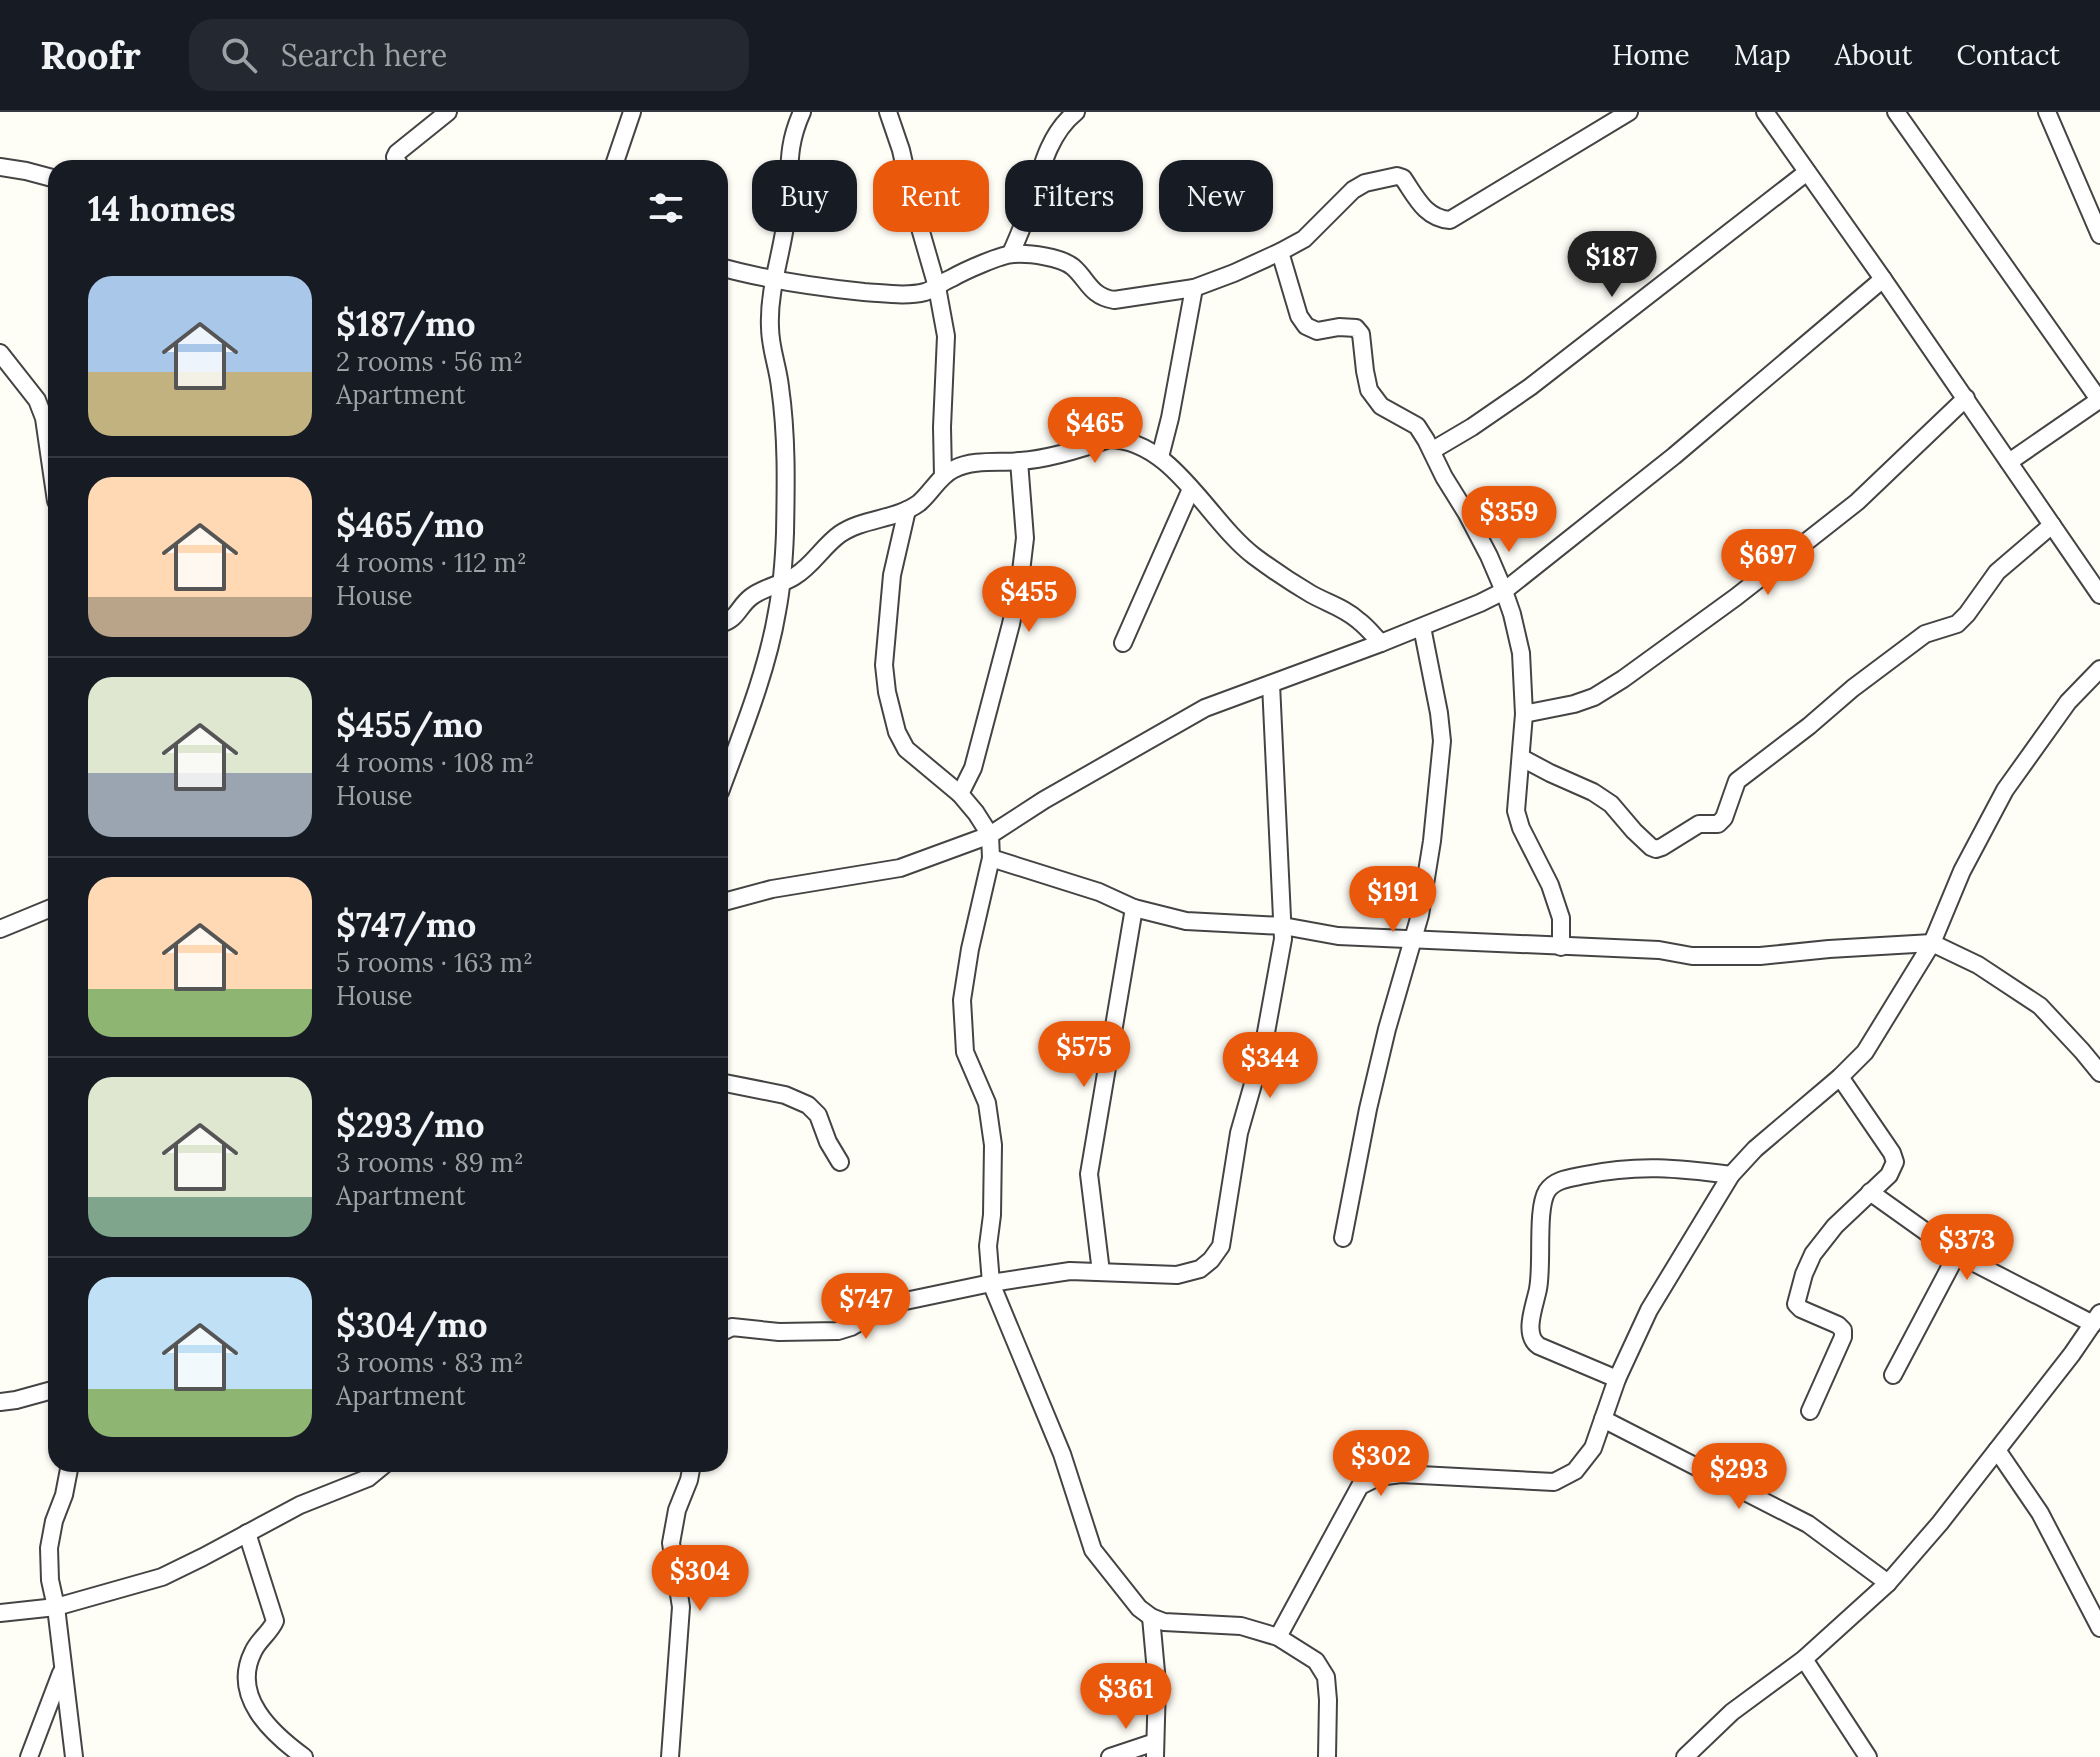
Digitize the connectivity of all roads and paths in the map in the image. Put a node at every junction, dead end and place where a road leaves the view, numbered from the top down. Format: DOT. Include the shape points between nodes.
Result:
graph roads {
  1 [pos="448,112"];
  2 [pos="632,112"];
  3 [pos="802,112"];
  4 [pos="888,112"];
  5 [pos="1076,112"];
  6 [pos="1629,112"];
  7 [pos="1896,112"];
  8 [pos="2047,112"];
  9 [pos="1770,114"];
  10 [pos="397,160"];
  11 [pos="616,160"];
  12 [pos="0,167"];
  13 [pos="1807,172"];
  14 [pos="48,177"];
  15 [pos="2100,235"];
  16 [pos="1280,252"];
  17 [pos="1011,253"];
  18 [pos="728,269"];
  19 [pos="1883,279"];
  20 [pos="775,280"];
  21 [pos="937,287"];
  22 [pos="1194,288"];
  23 [pos="0,353"];
  24 [pos="1966,398"];
  25 [pos="2100,401"];
  26 [pos="48,446"];
  27 [pos="1433,450"];
  28 [pos="1160,457"];
  29 [pos="1019,461"];
  30 [pos="2009,462"];
  31 [pos="943,476"];
  32 [pos="1191,489"];
  33 [pos="907,510"];
  34 [pos="2052,525"];
  35 [pos="782,583"];
  36 [pos="1504,591"];
  37 [pos="2100,595"];
  38 [pos="728,622"];
  39 [pos="1422,627"];
  40 [pos="1123,643"];
  41 [pos="1381,643"];
  42 [pos="2100,669"];
  43 [pos="1271,684"];
  44 [pos="1524,714"];
  45 [pos="1522,758"];
  46 [pos="728,768"];
  47 [pos="960,794"];
  48 [pos="990,835"];
  49 [pos="991,858"];
  50 [pos="728,901"];
  51 [pos="1134,908"];
  52 [pos="48,909"];
  53 [pos="1283,926"];
  54 [pos="0,929"];
  55 [pos="1412,941"];
  56 [pos="1932,943"];
  57 [pos="1561,947"];
  58 [pos="2100,1073"];
  59 [pos="1840,1077"];
  60 [pos="728,1084"];
  61 [pos="840,1162"];
  62 [pos="1731,1175"];
  63 [pos="1870,1192"];
  64 [pos="1343,1238"];
  65 [pos="1957,1254"];
  66 [pos="1101,1272"];
  67 [pos="991,1283"];
  68 [pos="2096,1318"];
  69 [pos="728,1329"];
  70 [pos="1893,1375"];
  71 [pos="1617,1379"];
  72 [pos="48,1391"];
  73 [pos="0,1402"];
  74 [pos="1810,1411"];
  75 [pos="1603,1419"];
  76 [pos="1997,1450"];
  77 [pos="68,1472"];
  78 [pos="375,1472"];
  79 [pos="690,1472"];
  80 [pos="247,1533"];
  81 [pos="1888,1583"];
  82 [pos="56,1607"];
  83 [pos="0,1613"];
  84 [pos="1151,1617"];
  85 [pos="2100,1628"];
  86 [pos="1278,1637"];
  87 [pos="1804,1659"];
  88 [pos="63,1669"];
  89 [pos="1155,1750"];
  90 [pos="29,1757"];
  91 [pos="74,1757"];
  92 [pos="304,1757"];
  93 [pos="670,1757"];
  94 [pos="1110,1757"];
  95 [pos="1327,1757"];
  96 [pos="1685,1757"];
  97 [pos="1868,1757"];
  1 -- 10 [label="street" via="397,153"];
  2 -- 11 [label="street"];
  3 -- 20 [label="street" via="791,139 788,201"];
  4 -- 21 [label="street"];
  5 -- 17 [label="street" via="1054,137"];
  6 -- 16 [label="street" via="1450,220 1431,215 1403,178 1388,177 1353,190 1312,232"];
  7 -- 25 [label="street"];
  8 -- 15 [label="street"];
  9 -- 13 [label="street"];
  12 -- 14 [label="street"];
  13 -- 19 [label="street"];
  13 -- 27 [label="street" via="1530,387"];
  16 -- 22 [label="street"];
  16 -- 27 [label="street" via="1306,326 1317,331 1356,328 1369,390 1381,406 1417,426"];
  17 -- 21 [label="street"];
  17 -- 22 [label="street" via="1065,262 1103,299"];
  18 -- 20 [label="street"];
  19 -- 24 [label="street"];
  19 -- 36 [label="street"];
  20 -- 21 [label="street" via="883,293"];
  20 -- 35 [label="street" via="770,331 785,434"];
  21 -- 31 [label="street" via="946,336"];
  22 -- 28 [label="street"];
  23 -- 26 [label="street" via="37,400"];
  24 -- 30 [label="street"];
  24 -- 44 [label="street" via="1857,502 1623,679 1594,697"];
  25 -- 30 [label="street"];
  27 -- 36 [label="street"];
  28 -- 29 [label="street" via="1130,441 1109,439"];
  28 -- 32 [label="street"];
  29 -- 31 [label="street" via="970,464"];
  29 -- 47 [label="street" via="1025,538 1020,580 973,768"];
  30 -- 34 [label="street"];
  31 -- 33 [label="street"];
  32 -- 40 [label="street"];
  32 -- 41 [label="street" via="1254,556 1360,621"];
  33 -- 35 [label="street" via="837,536 806,568"];
  33 -- 47 [label="street" via="892,575 885,639 887,692 906,749"];
  34 -- 37 [label="street"];
  34 -- 45 [label="street" via="1997,572 1957,624 1925,634 1737,781 1718,824 1699,824 1656,849 1611,804"];
  35 -- 38 [label="street" via="758,592"];
  35 -- 46 [label="street" via="770,644"];
  36 -- 39 [label="street"];
  36 -- 44 [label="street" via="1521,653"];
  39 -- 41 [label="street"];
  39 -- 55 [label="street" via="1442,750 1432,841"];
  41 -- 43 [label="street"];
  42 -- 56 [label="street" via="2068,702 2005,790"];
  43 -- 48 [label="street" via="1205,708"];
  43 -- 53 [label="street"];
  44 -- 45 [label="street"];
  45 -- 57 [label="street" via="1516,811 1561,918"];
  47 -- 48 [label="street"];
  48 -- 49 [label="street"];
  48 -- 50 [label="street" via="900,868"];
  49 -- 51 [label="street"];
  49 -- 67 [label="street" via="962,1000 965,1052 987,1103 993,1145"];
  51 -- 53 [label="street" via="1186,921"];
  51 -- 66 [label="street" via="1089,1174"];
  52 -- 54 [label="street"];
  53 -- 55 [label="street"];
  53 -- 66 [label="street" via="1221,1246 1200,1269 1177,1275"];
  55 -- 57 [label="street"];
  55 -- 64 [label="street" via="1383,1042"];
  56 -- 57 [label="street" via="1721,957"];
  56 -- 58 [label="street" via="1978,965 2040,1006"];
  56 -- 59 [label="street" via="1865,1052"];
  59 -- 62 [label="street"];
  59 -- 63 [label="street" via="1895,1162"];
  60 -- 61 [label="street" via="808,1105"];
  62 -- 71 [label="street" via="1649,1310"];
  62 -- 71 [label="street" via="1617,1168 1556,1182 1547,1190 1531,1335 1539,1346"];
  63 -- 65 [label="street"];
  63 -- 74 [label="street" via="1835,1226 1804,1274 1796,1304 1843,1330"];
  65 -- 68 [label="street"];
  65 -- 70 [label="street"];
  66 -- 67 [label="street" via="1070,1271"];
  67 -- 69 [label="street" via="891,1304 838,1331"];
  67 -- 84 [label="street" via="1062,1454 1093,1550"];
  68 -- 76 [label="street"];
  71 -- 75 [label="street"];
  72 -- 73 [label="street"];
  75 -- 81 [label="street" via="1808,1524"];
  75 -- 86 [label="street" via="1593,1448 1575,1471 1554,1482 1401,1474 1360,1486"];
  76 -- 81 [label="street"];
  76 -- 85 [label="street" via="2040,1513"];
  77 -- 82 [label="street" via="49,1548"];
  78 -- 80 [label="street"];
  79 -- 93 [label="street" via="671,1543 681,1607"];
  80 -- 82 [label="street" via="162,1577"];
  80 -- 92 [label="street" via="275,1621 254,1649 247,1685 256,1712"];
  81 -- 87 [label="street"];
  82 -- 83 [label="street"];
  82 -- 88 [label="street"];
  84 -- 86 [label="street" via="1241,1626"];
  84 -- 89 [label="street" via="1157,1683"];
  86 -- 95 [label="street" via="1316,1661 1326,1677"];
  87 -- 96 [label="street" via="1732,1712"];
  87 -- 97 [label="street"];
  88 -- 90 [label="street"];
  88 -- 91 [label="street"];
  89 -- 94 [label="street"];
}
